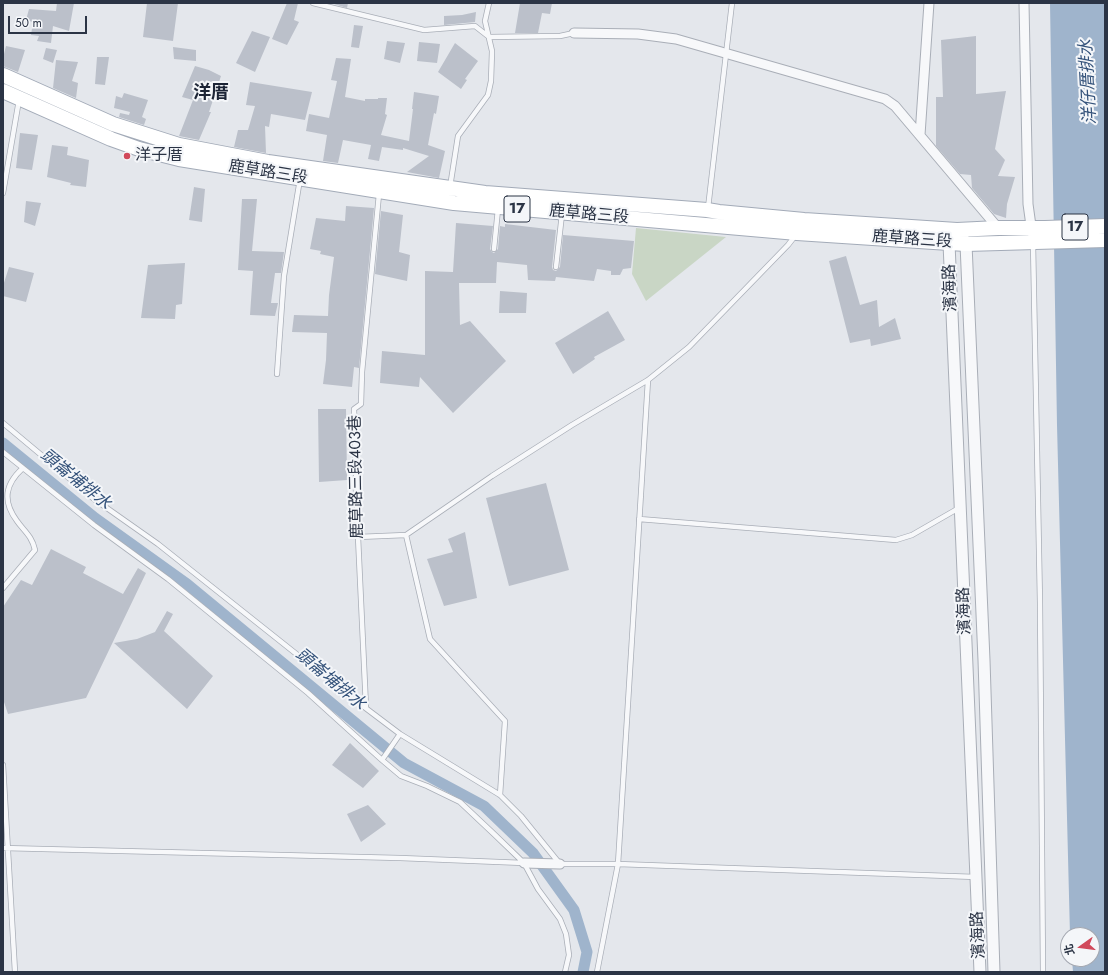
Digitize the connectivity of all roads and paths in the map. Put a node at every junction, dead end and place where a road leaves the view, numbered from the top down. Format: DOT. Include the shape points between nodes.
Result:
graph roads {
  1 [pos="313,3"];
  2 [pos="489,3"];
  3 [pos="732,3"];
  4 [pos="930,3"];
  5 [pos="1024,3"];
  6 [pos="574,33"];
  7 [pos="489,37"];
  8 [pos="726,53"];
  9 [pos="3,75"];
  10 [pos="26,86"];
  11 [pos="3,92"];
  12 [pos="19,99"];
  13 [pos="113,124"];
  14 [pos="143,134"];
  15 [pos="920,135"];
  16 [pos="111,139"];
  17 [pos="140,149"];
  18 [pos="301,178"];
  19 [pos="380,184"];
  20 [pos="450,188"];
  21 [pos="3,194"];
  22 [pos="499,200"];
  23 [pos="563,206"];
  24 [pos="707,210"];
  25 [pos="1105,226"];
  26 [pos="998,228"];
  27 [pos="957,230"];
  28 [pos="797,233"];
  29 [pos="1039,235"];
  30 [pos="1105,240"];
  31 [pos="949,243"];
  32 [pos="966,244"];
  33 [pos="494,249"];
  34 [pos="556,267"];
  35 [pos="277,374"];
  36 [pos="648,380"];
  37 [pos="3,423"];
  38 [pos="3,452"];
  39 [pos="23,468"];
  40 [pos="960,507"];
  41 [pos="639,519"];
  42 [pos="406,535"];
  43 [pos="358,537"];
  44 [pos="3,588"];
  45 [pos="366,707"];
  46 [pos="400,734"];
  47 [pos="382,760"];
  48 [pos="3,765"];
  49 [pos="500,795"];
  50 [pos="5,848"];
  51 [pos="524,863"];
  52 [pos="560,864"];
  53 [pos="618,864"];
  54 [pos="976,877"];
  55 [pos="15,972"];
  56 [pos="565,972"];
  57 [pos="597,972"];
  58 [pos="980,972"];
  59 [pos="994,972"];
  60 [pos="1043,972"];
  1 -- 7 [label="lane" via="424,30 475,26"];
  2 -- 7 [label="lane" via="485,21"];
  3 -- 8 [label="lane"];
  4 -- 15 [label="street"];
  5 -- 29 [label="street" via="1028,204"];
  6 -- 7 [label="lane" via="560,36"];
  6 -- 8 [label="street" via="638,34 668,38"];
  7 -- 20 [label="lane" via="492,51 492,81 488,95 458,136"];
  8 -- 15 [label="street" via="885,99 895,106"];
  8 -- 24 [label="lane"];
  9 -- 10 [label="main road, 鹿草路三段 / 17"];
  10 -- 12 [label="lane"];
  10 -- 13 [label="main road, 鹿草路三段 / 17"];
  11 -- 12 [label="main road, 鹿草路三段 / 17"];
  12 -- 16 [label="main road, 鹿草路三段 / 17"];
  12 -- 21 [label="lane"];
  13 -- 14 [label="main road, 鹿草路三段 / 17"];
  13 -- 16 [label="main road"];
  14 -- 17 [label="main road"];
  14 -- 19 [label="main road, 鹿草路三段 / 17" via="221,154"];
  15 -- 26 [label="street"];
  16 -- 17 [label="main road, 鹿草路三段 / 17"];
  17 -- 18 [label="main road, 鹿草路三段 / 17" via="179,159"];
  18 -- 19 [label="main road, 鹿草路三段 / 17"];
  18 -- 35 [label="lane" via="284,276"];
  19 -- 20 [label="main road, 鹿草路三段 / 17"];
  19 -- 22 [label="main road, 鹿草路三段 / 17" via="454,203"];
  19 -- 43 [label="lane, 鹿草路三段403巷" via="361,404 354,410"];
  20 -- 22 [label="main road, 鹿草路三段 / 17"];
  22 -- 23 [label="main road, 鹿草路三段 / 17"];
  22 -- 33 [label="lane"];
  23 -- 24 [label="main road, 鹿草路三段 / 17"];
  23 -- 28 [label="main road, 鹿草路三段 / 17"];
  23 -- 34 [label="lane"];
  24 -- 27 [label="main road, 鹿草路三段 / 17" via="804,220"];
  25 -- 29 [label="main road, 17"];
  26 -- 27 [label="main road, 鹿草路三段 / 17"];
  26 -- 29 [label="main road, 鹿草路三段 / 17"];
  27 -- 31 [label="street, 濱海路"];
  27 -- 32 [label="street, 濱海路"];
  28 -- 31 [label="main road, 鹿草路三段 / 17"];
  28 -- 36 [label="lane" via="689,347"];
  29 -- 30 [label="main road, 17"];
  29 -- 32 [label="main road, 鹿草路三段 / 17"];
  29 -- 60 [label="lane"];
  31 -- 32 [label="main road, 鹿草路三段 / 17"];
  31 -- 40 [label="street, 濱海路"];
  32 -- 59 [label="street, 濱海路"];
  36 -- 41 [label="lane"];
  36 -- 42 [label="lane" via="492,476"];
  37 -- 45 [label="lane" via="94,499 158,544"];
  38 -- 39 [label="lane"];
  39 -- 44 [label="lane" via="14,476 7,489 8,504 16,520 33,541 35,550"];
  39 -- 47 [label="lane" via="94,525 168,578 308,693"];
  40 -- 41 [label="lane" via="912,535 896,540"];
  40 -- 54 [label="street, 濱海路"];
  41 -- 53 [label="lane"];
  42 -- 43 [label="lane"];
  42 -- 49 [label="lane" via="430,639 505,721"];
  43 -- 45 [label="lane, 鹿草路三段403巷"];
  45 -- 46 [label="lane"];
  46 -- 47 [label="lane"];
  46 -- 49 [label="lane"];
  47 -- 51 [label="lane" via="401,776 460,802"];
  48 -- 50 [label="lane"];
  49 -- 52 [label="lane" via="521,816"];
  50 -- 51 [label="lane"];
  50 -- 55 [label="lane"];
  51 -- 52 [label="street"];
  51 -- 56 [label="lane" via="538,889 560,919 566,934 569,954"];
  52 -- 53 [label="lane"];
  53 -- 54 [label="lane"];
  53 -- 57 [label="lane"];
  54 -- 58 [label="street, 濱海路"];
}
